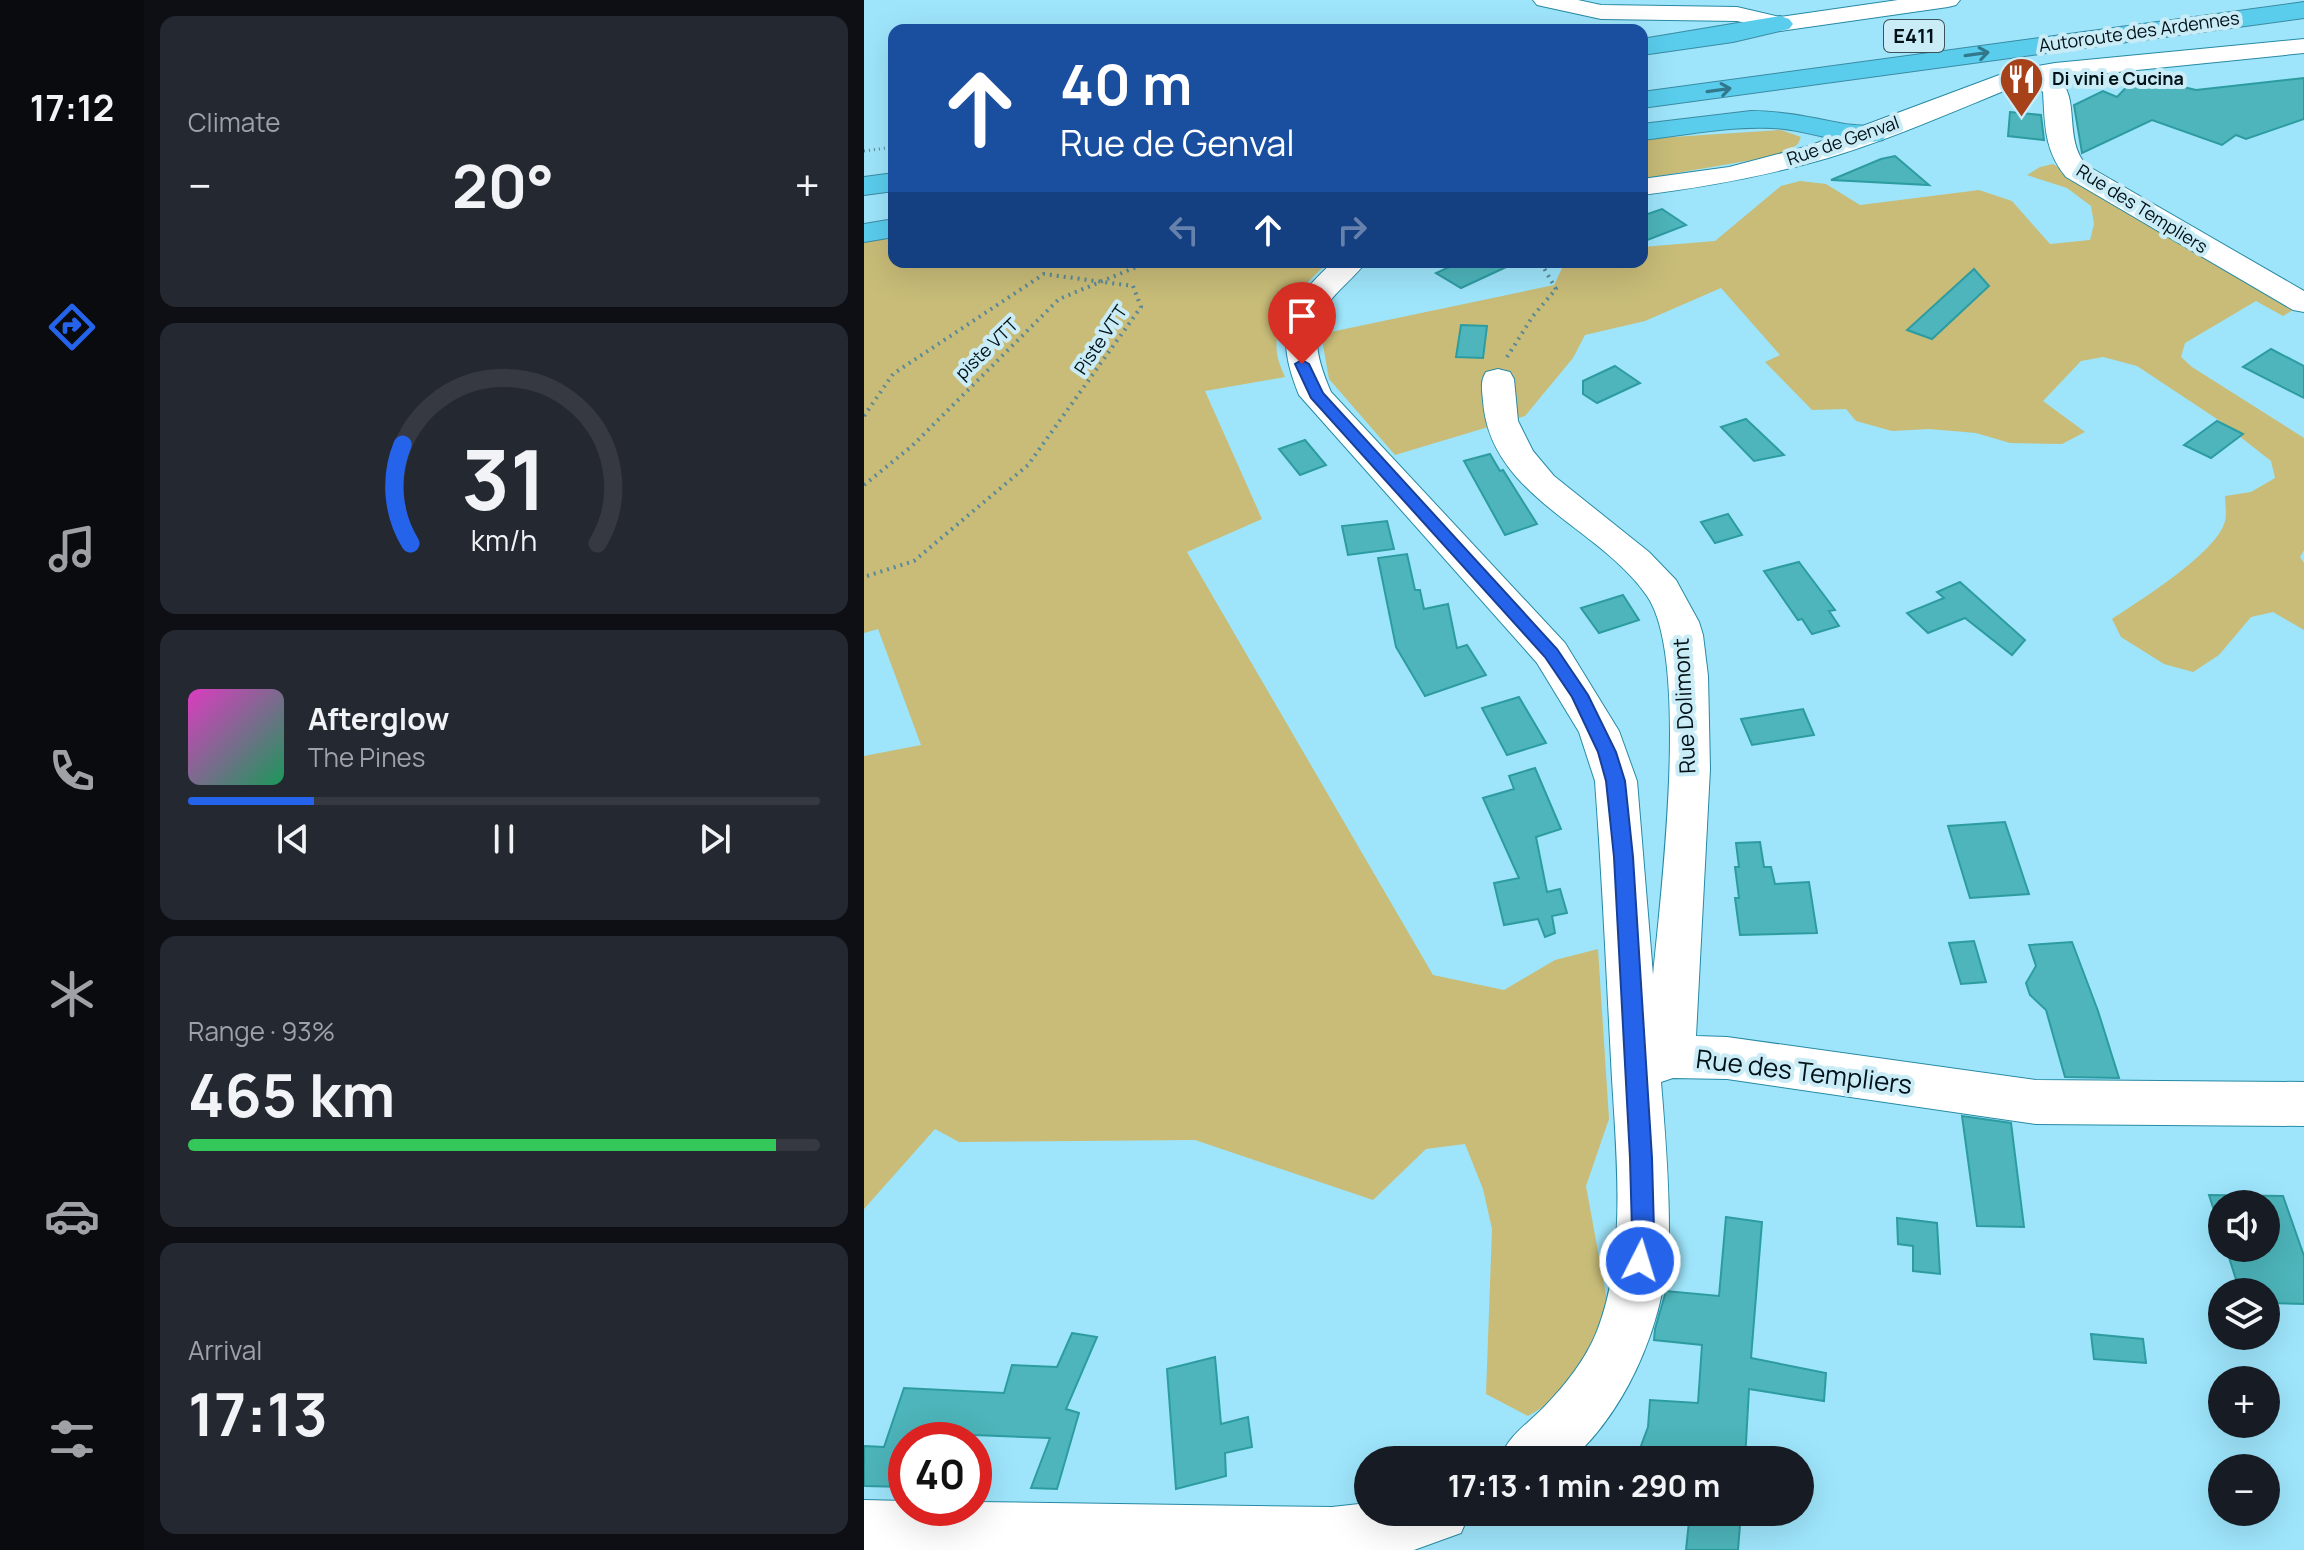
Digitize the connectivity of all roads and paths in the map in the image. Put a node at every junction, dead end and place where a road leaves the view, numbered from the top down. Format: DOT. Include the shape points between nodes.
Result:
graph roads {
  1 [pos="1545,0"];
  2 [pos="1948,0"];
  3 [pos="2304,10"];
  4 [pos="1601,12"];
  5 [pos="1768,14"];
  6 [pos="1576,24"];
  7 [pos="1648,46"];
  8 [pos="2304,46"];
  9 [pos="2037,74"];
  10 [pos="1648,99"];
  11 [pos="1808,126"];
  12 [pos="1648,131"];
  13 [pos="1873,134"];
  14 [pos="888,148"];
  15 [pos="864,151"];
  16 [pos="1819,152"];
  17 [pos="888,183"];
  18 [pos="864,186"];
  19 [pos="1648,186"];
  20 [pos="888,213"];
  21 [pos="864,217"];
  22 [pos="888,229"];
  23 [pos="864,233"];
  24 [pos="1134,268"];
  25 [pos="1345,268"];
  26 [pos="1544,268"];
  27 [pos="1105,280"];
  28 [pos="2304,303"];
  29 [pos="1498,379"];
  30 [pos="864,416"];
  31 [pos="864,485"];
  32 [pos="864,577"];
  33 [pos="1655,1062"];
  34 [pos="2304,1104"];
  35 [pos="1544,1446"];
  36 [pos="1396,1526"];
  37 [pos="864,1530"];
  38 [pos="1336,1543"];
  1 -- 4 [label="street"];
  2 -- 5 [label="street"];
  10 -- 3 [label="highway, Autoroute des Ardennes / E411, one-way"];
  4 -- 5 [label="street"];
  4 -- 6 [label="street"];
  5 -- 7 [label="highway" via="1733,34"];
  8 -- 9 [label="street, Rue de Genval"];
  9 -- 13 [label="street, Rue de Genval" via="1987,85"];
  9 -- 28 [label="street, Rue des Templiers" via="2056,90 2058,144 2076,171"];
  11 -- 12 [label="highway" via="1768,120"];
  11 -- 13 [label="highway"];
  11 -- 16 [label="highway" via="1820,143"];
  13 -- 16 [label="street, Rue de Genval"];
  14 -- 15 [label="path"];
  16 -- 19 [label="street, Rue de Genval" via="1729,175"];
  17 -- 18 [label="highway"];
  20 -- 21 [label="highway"];
  22 -- 23 [label="highway"];
  24 -- 27 [label="path, piste VTT"];
  25 -- 33 [label="street" via="1309,309 1298,349 1302,364 1316,395 1551,653 1599,731 1616,781"];
  26 -- 29 [label="path" via="1556,289 1510,350"];
  27 -- 30 [label="path, Piste VTT" via="1044,274 893,374"];
  27 -- 31 [label="path, piste VTT" via="1059,299 912,446"];
  27 -- 32 [label="path, Piste VTT" via="1133,286 1141,307 1028,465 914,561"];
  29 -- 33 [label="street, Rue Dolimont" via="1498,414 1520,459 1587,525 1624,551 1664,595 1679,621 1689,751"];
  33 -- 34 [label="street, Rue des Templiers" via="1770,1063 2036,1102"];
  33 -- 35 [label="street" via="1643,1231 1624,1334 1589,1399"];
  36 -- 38 [label="street"];
  37 -- 38 [label="street"];
}
